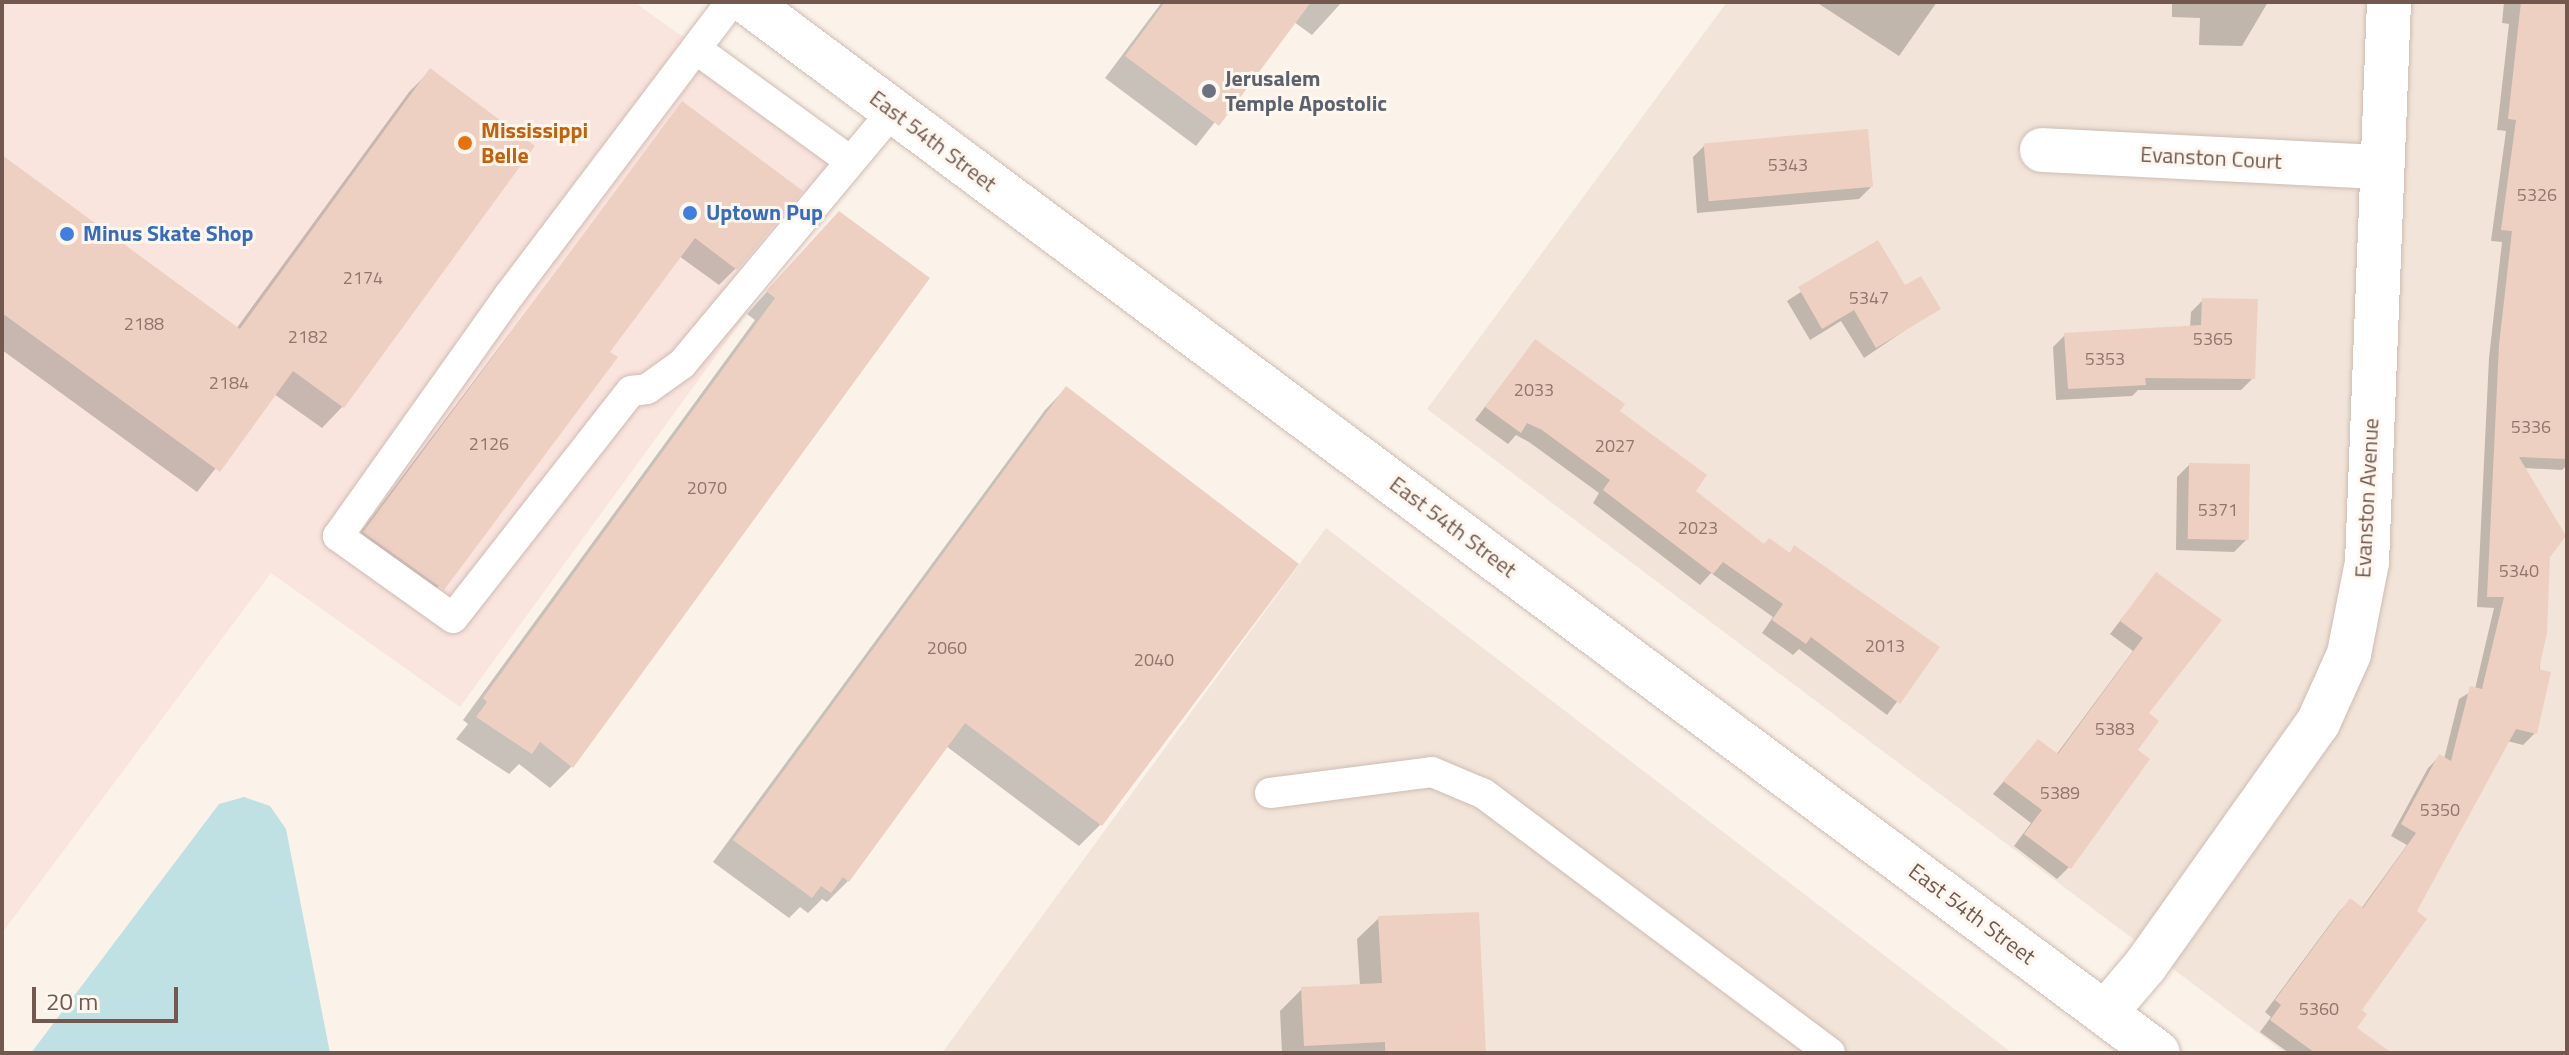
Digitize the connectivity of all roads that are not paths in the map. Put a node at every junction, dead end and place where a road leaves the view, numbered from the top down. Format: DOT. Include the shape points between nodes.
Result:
graph roads {
  1 [pos="731,2"];
  2 [pos="747,2"];
  3 [pos="2389,2"];
  4 [pos="696,49"];
  5 [pos="893,111"];
  6 [pos="2042,150"];
  7 [pos="850,161"];
  8 [pos="2381,167"];
  9 [pos="1270,793"];
  10 [pos="2105,1013"];
  11 [pos="1830,1053"];
  12 [pos="2158,1053"];
  1 -- 4 [label="lane"];
  2 -- 5 [label="street, East 54th Street"];
  3 -- 8 [label="street, Evanston Avenue"];
  4 -- 7 [label="lane"];
  4 -- 7 [label="lane" via="510,294 338,536 453,618 631,391 647,389 682,364"];
  5 -- 7 [label="lane"];
  5 -- 10 [label="street, East 54th Street"];
  6 -- 8 [label="street, Evanston Court"];
  8 -- 10 [label="street, Evanston Avenue" via="2367,562 2349,654 2318,723 2145,966"];
  9 -- 11 [label="lane" via="1432,772 1484,794"];
  10 -- 12 [label="street, East 54th Street"];
}
